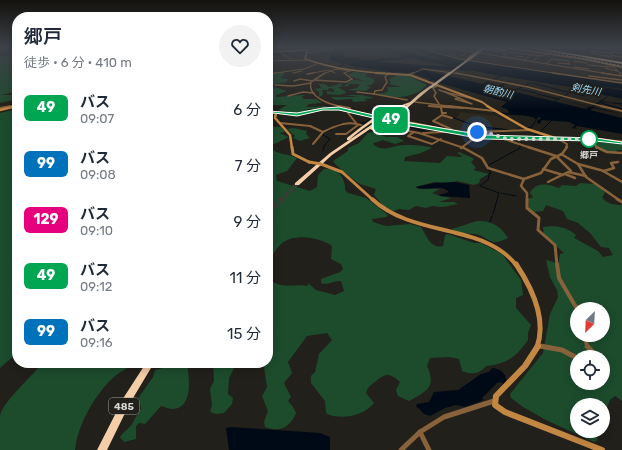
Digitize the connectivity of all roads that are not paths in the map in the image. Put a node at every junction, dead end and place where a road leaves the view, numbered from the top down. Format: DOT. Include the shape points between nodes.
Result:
graph roads {
  1 [pos="307,68"];
  2 [pos="331,68"];
  3 [pos="456,68"];
  4 [pos="526,68"];
  5 [pos="531,68"];
  6 [pos="571,68"];
  7 [pos="581,68"];
  8 [pos="582,68"];
  9 [pos="605,68"];
  10 [pos="614,68"];
  11 [pos="335,69"];
  12 [pos="541,70"];
  13 [pos="589,70"];
  14 [pos="352,71"];
  15 [pos="346,72"];
  16 [pos="618,72"];
  17 [pos="273,73"];
  18 [pos="293,73"];
  19 [pos="335,73"];
  20 [pos="389,73"];
  21 [pos="307,74"];
  22 [pos="622,74"];
  23 [pos="408,75"];
  24 [pos="589,77"];
  25 [pos="601,77"];
  26 [pos="612,77"];
  27 [pos="313,80"];
  28 [pos="617,80"];
  29 [pos="622,80"];
  30 [pos="294,81"];
  31 [pos="311,83"];
  32 [pos="622,83"];
  33 [pos="274,85"];
  34 [pos="437,86"];
  35 [pos="439,90"];
  36 [pos="300,91"];
  37 [pos="303,92"];
  38 [pos="357,92"];
  39 [pos="445,92"];
  40 [pos="314,93"];
  41 [pos="374,94"];
  42 [pos="421,94"];
  43 [pos="288,96"];
  44 [pos="459,98"];
  45 [pos="473,98"];
  46 [pos="408,102"];
  47 [pos="415,102"];
  48 [pos="439,104"];
  49 [pos="429,105"];
  50 [pos="12,107"];
  51 [pos="441,108"];
  52 [pos="467,108"];
  53 [pos="0,109"];
  54 [pos="349,110"];
  55 [pos="495,111"];
  56 [pos="622,111"];
  57 [pos="273,113"];
  58 [pos="276,113"];
  59 [pos="446,113"];
  60 [pos="376,117"];
  61 [pos="452,118"];
  62 [pos="390,120"];
  63 [pos="280,123"];
  64 [pos="357,124"];
  65 [pos="361,125"];
  66 [pos="380,126"];
  67 [pos="447,131"];
  68 [pos="532,131"];
  69 [pos="322,132"];
  70 [pos="414,132"];
  71 [pos="474,132"];
  72 [pos="485,132"];
  73 [pos="420,133"];
  74 [pos="336,134"];
  75 [pos="474,136"];
  76 [pos="442,139"];
  77 [pos="507,139"];
  78 [pos="558,139"];
  79 [pos="592,139"];
  80 [pos="622,142"];
  81 [pos="345,143"];
  82 [pos="313,144"];
  83 [pos="461,148"];
  84 [pos="332,154"];
  85 [pos="562,154"];
  86 [pos="622,154"];
  87 [pos="556,156"];
  88 [pos="618,162"];
  89 [pos="578,164"];
  90 [pos="543,169"];
  91 [pos="600,170"];
  92 [pos="569,172"];
  93 [pos="564,174"];
  94 [pos="586,176"];
  95 [pos="575,178"];
  96 [pos="524,179"];
  97 [pos="548,182"];
  98 [pos="622,182"];
  99 [pos="296,184"];
  100 [pos="622,202"];
  101 [pos="573,302"];
  102 [pos="539,346"];
  103 [pos="570,354"];
  104 [pos="147,368"];
  105 [pos="494,401"];
  106 [pos="420,432"];
  107 [pos="102,450"];
  108 [pos="401,450"];
  109 [pos="429,450"];
  110 [pos="602,450"];
  1 -- 17 [label="street"];
  1 -- 18 [label="street"];
  2 -- 11 [label="street"];
  3 -- 42 [label="highway, bridge"];
  4 -- 24 [label="street"];
  5 -- 12 [label="street"];
  6 -- 13 [label="street"];
  7 -- 13 [label="street"];
  8 -- 13 [label="street"];
  9 -- 16 [label="street"];
  10 -- 16 [label="street"];
  11 -- 14 [label="street"];
  11 -- 15 [label="street"];
  11 -- 19 [label="street"];
  11 -- 21 [label="street"];
  11 -- 27 [label="street"];
  13 -- 22 [label="street"];
  13 -- 24 [label="street"];
  13 -- 26 [label="street"];
  14 -- 15 [label="street"];
  14 -- 20 [label="street"];
  15 -- 27 [label="street" via="344,74 352,79 346,82"];
  16 -- 22 [label="street"];
  20 -- 23 [label="street"];
  20 -- 41 [label="street" via="385,77 387,82 383,90 375,91"];
  22 -- 26 [label="street"];
  23 -- 34 [label="street"];
  23 -- 56 [label="street" via="422,70 442,70 523,86"];
  24 -- 26 [label="street"];
  24 -- 32 [label="street"];
  25 -- 26 [label="street"];
  26 -- 28 [label="street"];
  26 -- 28 [label="street" via="616,76"];
  27 -- 30 [label="street"];
  27 -- 31 [label="street"];
  28 -- 29 [label="street"];
  31 -- 33 [label="street" via="294,86"];
  31 -- 40 [label="street"];
  34 -- 45 [label="street"];
  34 -- 48 [label="street" via="433,88"];
  35 -- 39 [label="street"];
  36 -- 37 [label="street"];
  37 -- 40 [label="street"];
  37 -- 43 [label="street"];
  38 -- 41 [label="street"];
  39 -- 44 [label="street"];
  39 -- 45 [label="street"];
  40 -- 54 [label="street" via="320,100 338,107 350,108"];
  41 -- 46 [label="street"];
  42 -- 46 [label="highway"];
  42 -- 62 [label="highway"];
  44 -- 44 [label="street" via="461,99 472,104 455,99"];
  45 -- 55 [label="street"];
  46 -- 60 [label="highway"];
  46 -- 81 [label="highway, bridge"];
  47 -- 49 [label="street"];
  48 -- 49 [label="street"];
  48 -- 55 [label="street"];
  49 -- 51 [label="street"];
  50 -- 53 [label="street"];
  51 -- 52 [label="street"];
  51 -- 59 [label="street" via="442,112"];
  54 -- 58 [label="street" via="332,108 297,114"];
  54 -- 60 [label="street"];
  54 -- 64 [label="street" via="348,113"];
  55 -- 68 [label="street"];
  57 -- 58 [label="street"];
  58 -- 63 [label="street" via="275,118"];
  60 -- 62 [label="street"];
  60 -- 84 [label="highway" via="357,129"];
  61 -- 67 [label="street" via="442,115 433,121 451,129"];
  62 -- 67 [label="street"];
  62 -- 81 [label="highway"];
  63 -- 69 [label="street" via="310,126"];
  63 -- 102 [label="street, bridge" via="290,135 294,154 309,162 343,172 380,205 397,216 482,241 508,256 518,267 536,302 542,322"];
  64 -- 65 [label="street"];
  64 -- 69 [label="street" via="338,125"];
  64 -- 74 [label="street" via="346,134"];
  66 -- 70 [label="street"];
  67 -- 71 [label="street"];
  67 -- 73 [label="street"];
  67 -- 75 [label="street"];
  68 -- 72 [label="street"];
  68 -- 78 [label="street"];
  69 -- 82 [label="street"];
  70 -- 73 [label="street"];
  70 -- 76 [label="street" via="408,136 432,144"];
  71 -- 72 [label="street"];
  71 -- 75 [label="street"];
  72 -- 77 [label="street"];
  73 -- 76 [label="street"];
  75 -- 77 [label="street"];
  75 -- 83 [label="street"];
  76 -- 83 [label="street"];
  77 -- 78 [label="street"];
  77 -- 87 [label="street"];
  78 -- 79 [label="street"];
  78 -- 85 [label="street" via="568,146"];
  79 -- 80 [label="street"];
  79 -- 86 [label="street" via="598,148"];
  81 -- 84 [label="highway"];
  83 -- 96 [label="street" via="483,159 488,168"];
  84 -- 99 [label="highway"];
  85 -- 87 [label="street"];
  85 -- 89 [label="street"];
  87 -- 90 [label="street"];
  87 -- 92 [label="street" via="569,167"];
  88 -- 91 [label="street" via="611,163 614,167 610,170"];
  89 -- 91 [label="street"];
  89 -- 94 [label="street"];
  90 -- 93 [label="street"];
  90 -- 96 [label="street" via="541,173"];
  91 -- 98 [label="street"];
  92 -- 93 [label="street"];
  92 -- 94 [label="street"];
  93 -- 95 [label="street"];
  93 -- 97 [label="street"];
  94 -- 100 [label="street"];
  96 -- 101 [label="street" via="521,186 527,193 527,208 539,218 539,233 555,245 559,278"];
  102 -- 103 [label="street" via="562,350"];
  102 -- 105 [label="street" via="526,366 496,394"];
  104 -- 107 [label="highway, 485" via="127,400"];
  105 -- 106 [label="street" via="444,417"];
  105 -- 110 [label="street" via="505,412"];
  106 -- 108 [label="street"];
  106 -- 109 [label="street"];
}
